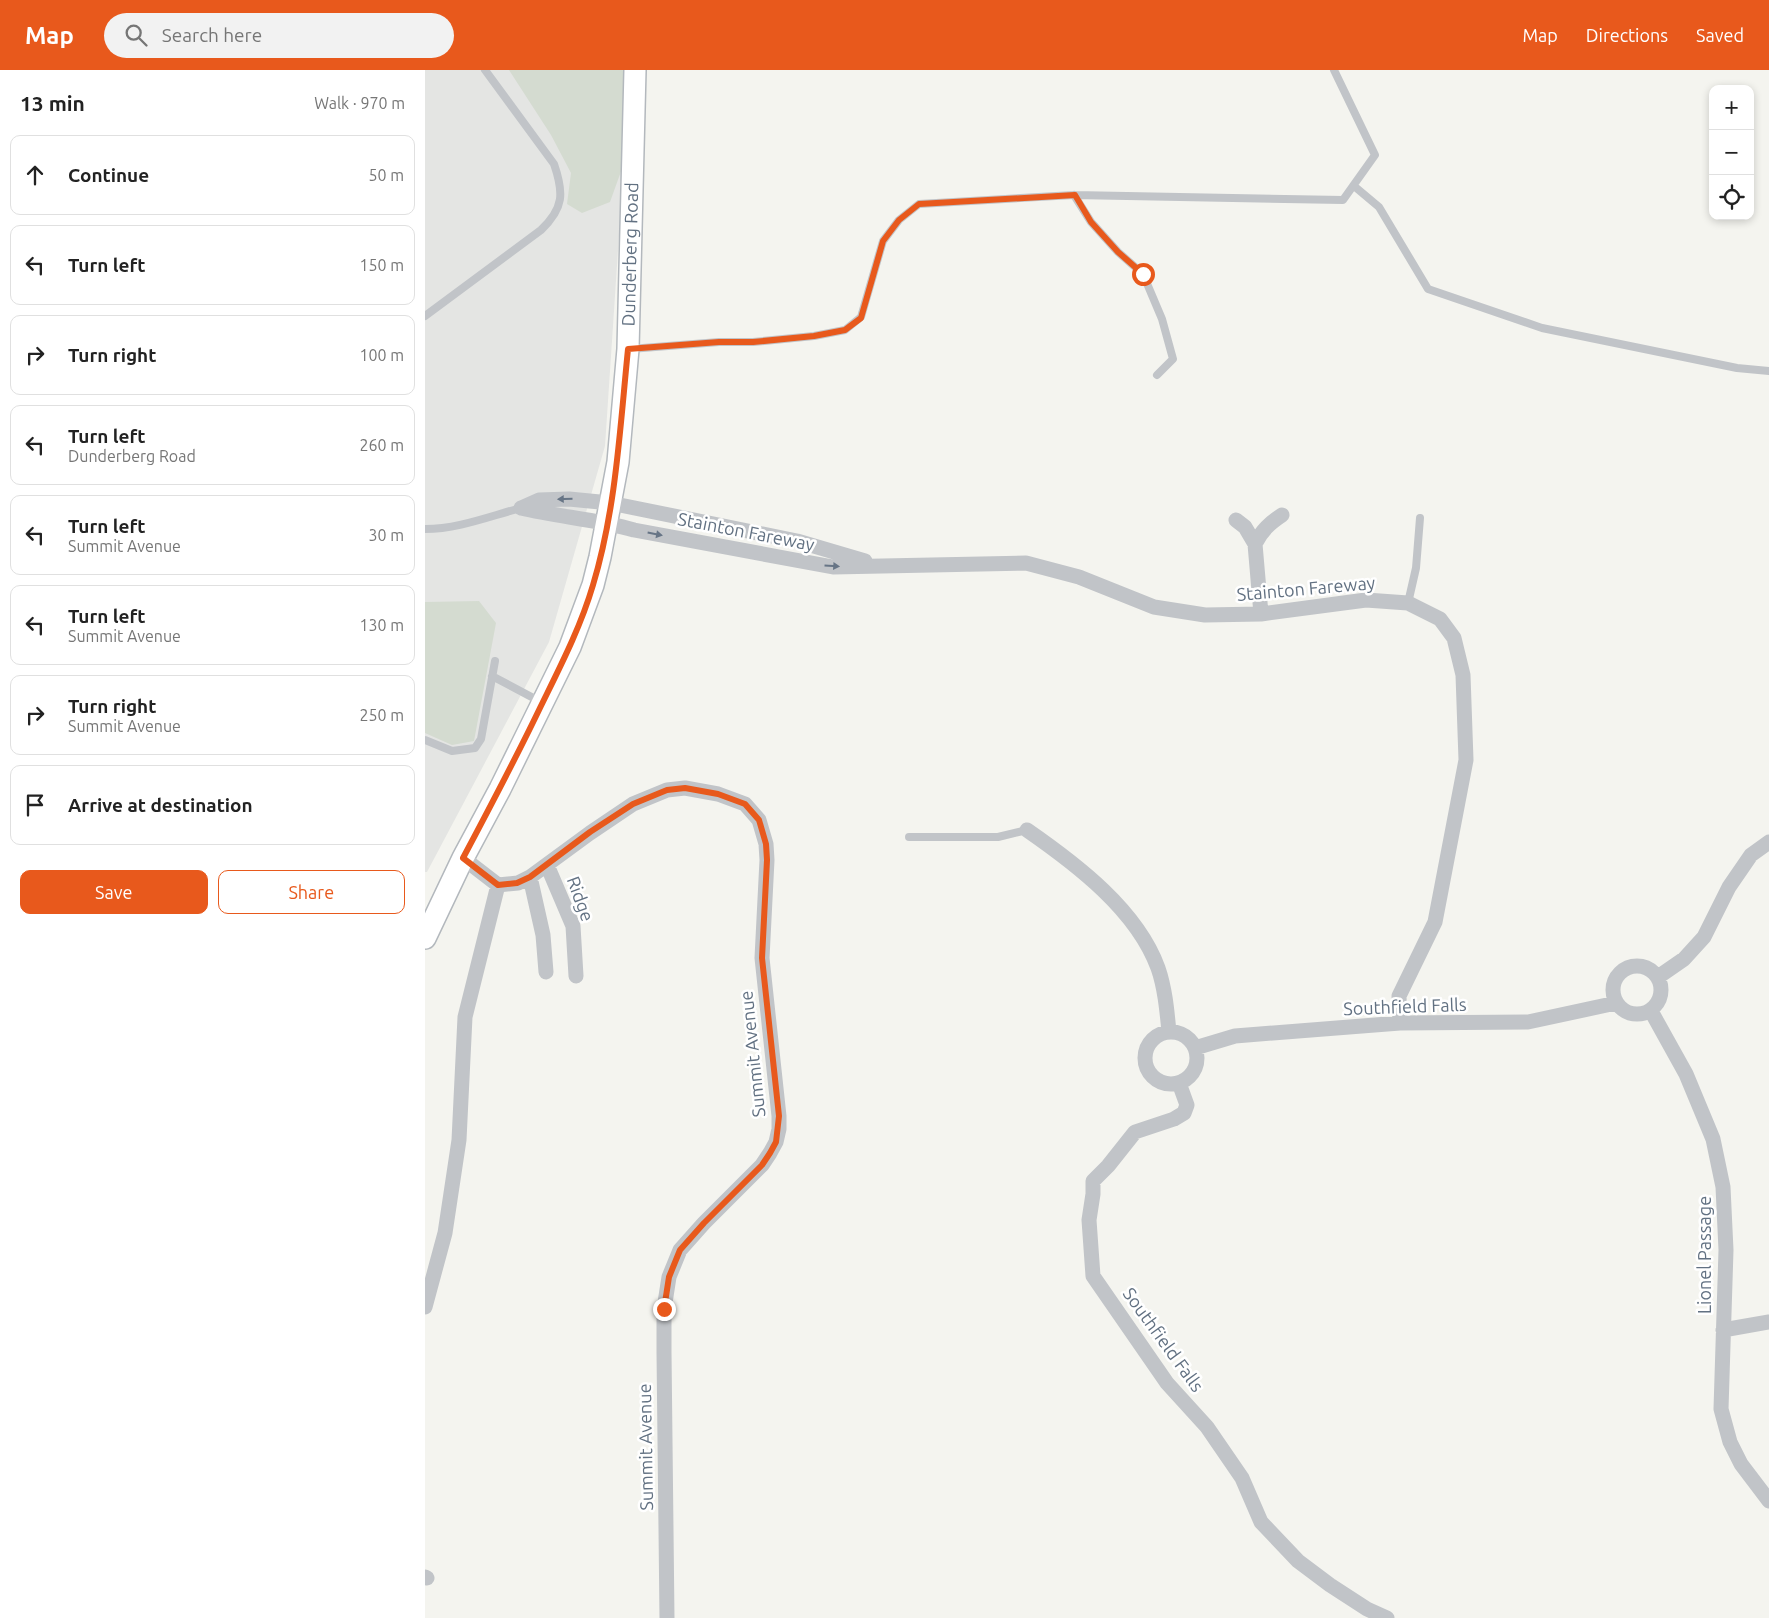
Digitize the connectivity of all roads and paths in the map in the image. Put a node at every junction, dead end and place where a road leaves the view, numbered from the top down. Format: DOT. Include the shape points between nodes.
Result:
graph roads {
  1 [pos="485,70"];
  2 [pos="635,70"];
  3 [pos="1334,70"];
  4 [pos="1353,186"];
  5 [pos="1075,195"];
  6 [pos="425,316"];
  7 [pos="628,349"];
  8 [pos="1769,371"];
  9 [pos="1157,375"];
  10 [pos="521,508"];
  11 [pos="609,512"];
  12 [pos="1282,515"];
  13 [pos="1420,518"];
  14 [pos="1235,520"];
  15 [pos="712,523"];
  16 [pos="425,529"];
  17 [pos="800,542"];
  18 [pos="707,544"];
  19 [pos="1255,544"];
  20 [pos="795,561"];
  21 [pos="879,565"];
  22 [pos="1408,603"];
  23 [pos="1261,614"];
  24 [pos="495,661"];
  25 [pos="492,676"];
  26 [pos="543,703"];
  27 [pos="425,740"];
  28 [pos="1027,830"];
  29 [pos="909,837"];
  30 [pos="1769,842"];
  31 [pos="463,858"];
  32 [pos="547,864"];
  33 [pos="530,877"];
  34 [pos="498,885"];
  35 [pos="425,938"];
  36 [pos="546,972"];
  37 [pos="576,976"];
  38 [pos="1658,977"];
  39 [pos="1616,1003"];
  40 [pos="1651,1011"];
  41 [pos="1400,1023"];
  42 [pos="1169,1032"];
  43 [pos="1195,1048"];
  44 [pos="1179,1084"];
  45 [pos="425,1307"];
  46 [pos="1769,1322"];
  47 [pos="1723,1330"];
  48 [pos="1769,1501"];
  49 [pos="667,1618"];
  50 [pos="1387,1618"];
  1 -- 6 [label="lane" via="554,164 560,182 560,200 553,218 541,230"];
  2 -- 7 [label="street, Dunderberg Road"];
  3 -- 4 [label="lane" via="1375,155"];
  4 -- 5 [label="lane" via="1343,200"];
  4 -- 8 [label="lane" via="1379,206 1428,289 1542,328 1737,368"];
  5 -- 7 [label="lane" via="919,204 899,220 883,241 861,318 845,330 753,342"];
  5 -- 9 [label="lane" via="1091,222 1143,274 1173,359"];
  7 -- 11 [label="street, Dunderberg Road" via="618,462"];
  10 -- 11 [label="street" via="539,500 569,499"];
  10 -- 16 [label="lane" via="460,525"];
  11 -- 15 [label="street, Stainton Fareway"];
  11 -- 18 [label="street, Stainton Fareway, one-way" via="633,530"];
  11 -- 26 [label="street, Dunderberg Road" via="593,585 570,647"];
  12 -- 19 [label="street" via="1268,524"];
  13 -- 22 [label="lane" via="1416,568"];
  14 -- 19 [label="street" via="1245,527"];
  15 -- 17 [label="street, Stainton Fareway"];
  15 -- 18 [label="street"];
  17 -- 20 [label="street"];
  17 -- 21 [label="street, Stainton Fareway"];
  18 -- 20 [label="street, Stainton Fareway"];
  19 -- 23 [label="street"];
  20 -- 21 [label="street, Stainton Fareway, one-way" via="833,567"];
  21 -- 23 [label="street, Stainton Fareway" via="1026,563 1079,576 1154,607 1205,615"];
  22 -- 23 [label="street, Stainton Fareway" via="1366,600"];
  22 -- 41 [label="street, Stainton Fareway" via="1440,619 1454,638 1463,675 1465,760 1435,922 1399,996"];
  24 -- 25 [label="lane"];
  25 -- 26 [label="lane"];
  25 -- 27 [label="lane" via="481,739 475,748 452,751"];
  26 -- 31 [label="street, Dunderberg Road"];
  28 -- 29 [label="lane" via="998,837"];
  28 -- 42 [label="street" via="1104,890 1138,931 1158,969"];
  30 -- 38 [label="street" via="1751,855 1734,879 1704,937 1684,959"];
  31 -- 34 [label="street"];
  31 -- 35 [label="street, Dunderberg Road"];
  32 -- 33 [label="street, Summit Avenue"];
  32 -- 37 [label="street, Ridge" via="573,926"];
  32 -- 49 [label="street, Summit Avenue" via="633,804 667,790 685,788 718,794 745,804 759,820 766,844 762,958 779,1128 776,1142 762,1165 680,1250 669,1277 664,1309"];
  33 -- 34 [label="street, Summit Avenue" via="517,883"];
  33 -- 36 [label="street" via="543,935"];
  34 -- 45 [label="street" via="465,1017 459,1140 445,1233"];
  38 -- 39 [label="street" via="1643,966 1625,969 1614,984"];
  38 -- 40 [label="street" via="1661,995"];
  39 -- 40 [label="street" via="1632,1014 1642,1015"];
  39 -- 41 [label="street, Southfield Falls" via="1528,1022"];
  40 -- 47 [label="street, Lionel Passage" via="1686,1074 1713,1139 1723,1196 1726,1250"];
  41 -- 43 [label="street, Southfield Falls" via="1235,1036"];
  42 -- 43 [label="street" via="1184,1036"];
  42 -- 44 [label="street" via="1150,1043 1145,1053 1145,1064 1158,1082"];
  43 -- 44 [label="street" via="1195,1069"];
  44 -- 50 [label="street, Southfield Falls" via="1187,1106 1184,1113 1174,1120 1135,1132 1093,1181 1089,1220 1093,1276 1167,1383 1207,1427 1242,1478 1261,1522 1277,1541 1306,1567 1352,1599"];
  46 -- 47 [label="street"];
  47 -- 48 [label="street, Lionel Passage" via="1721,1409 1725,1424 1741,1464"];
}
